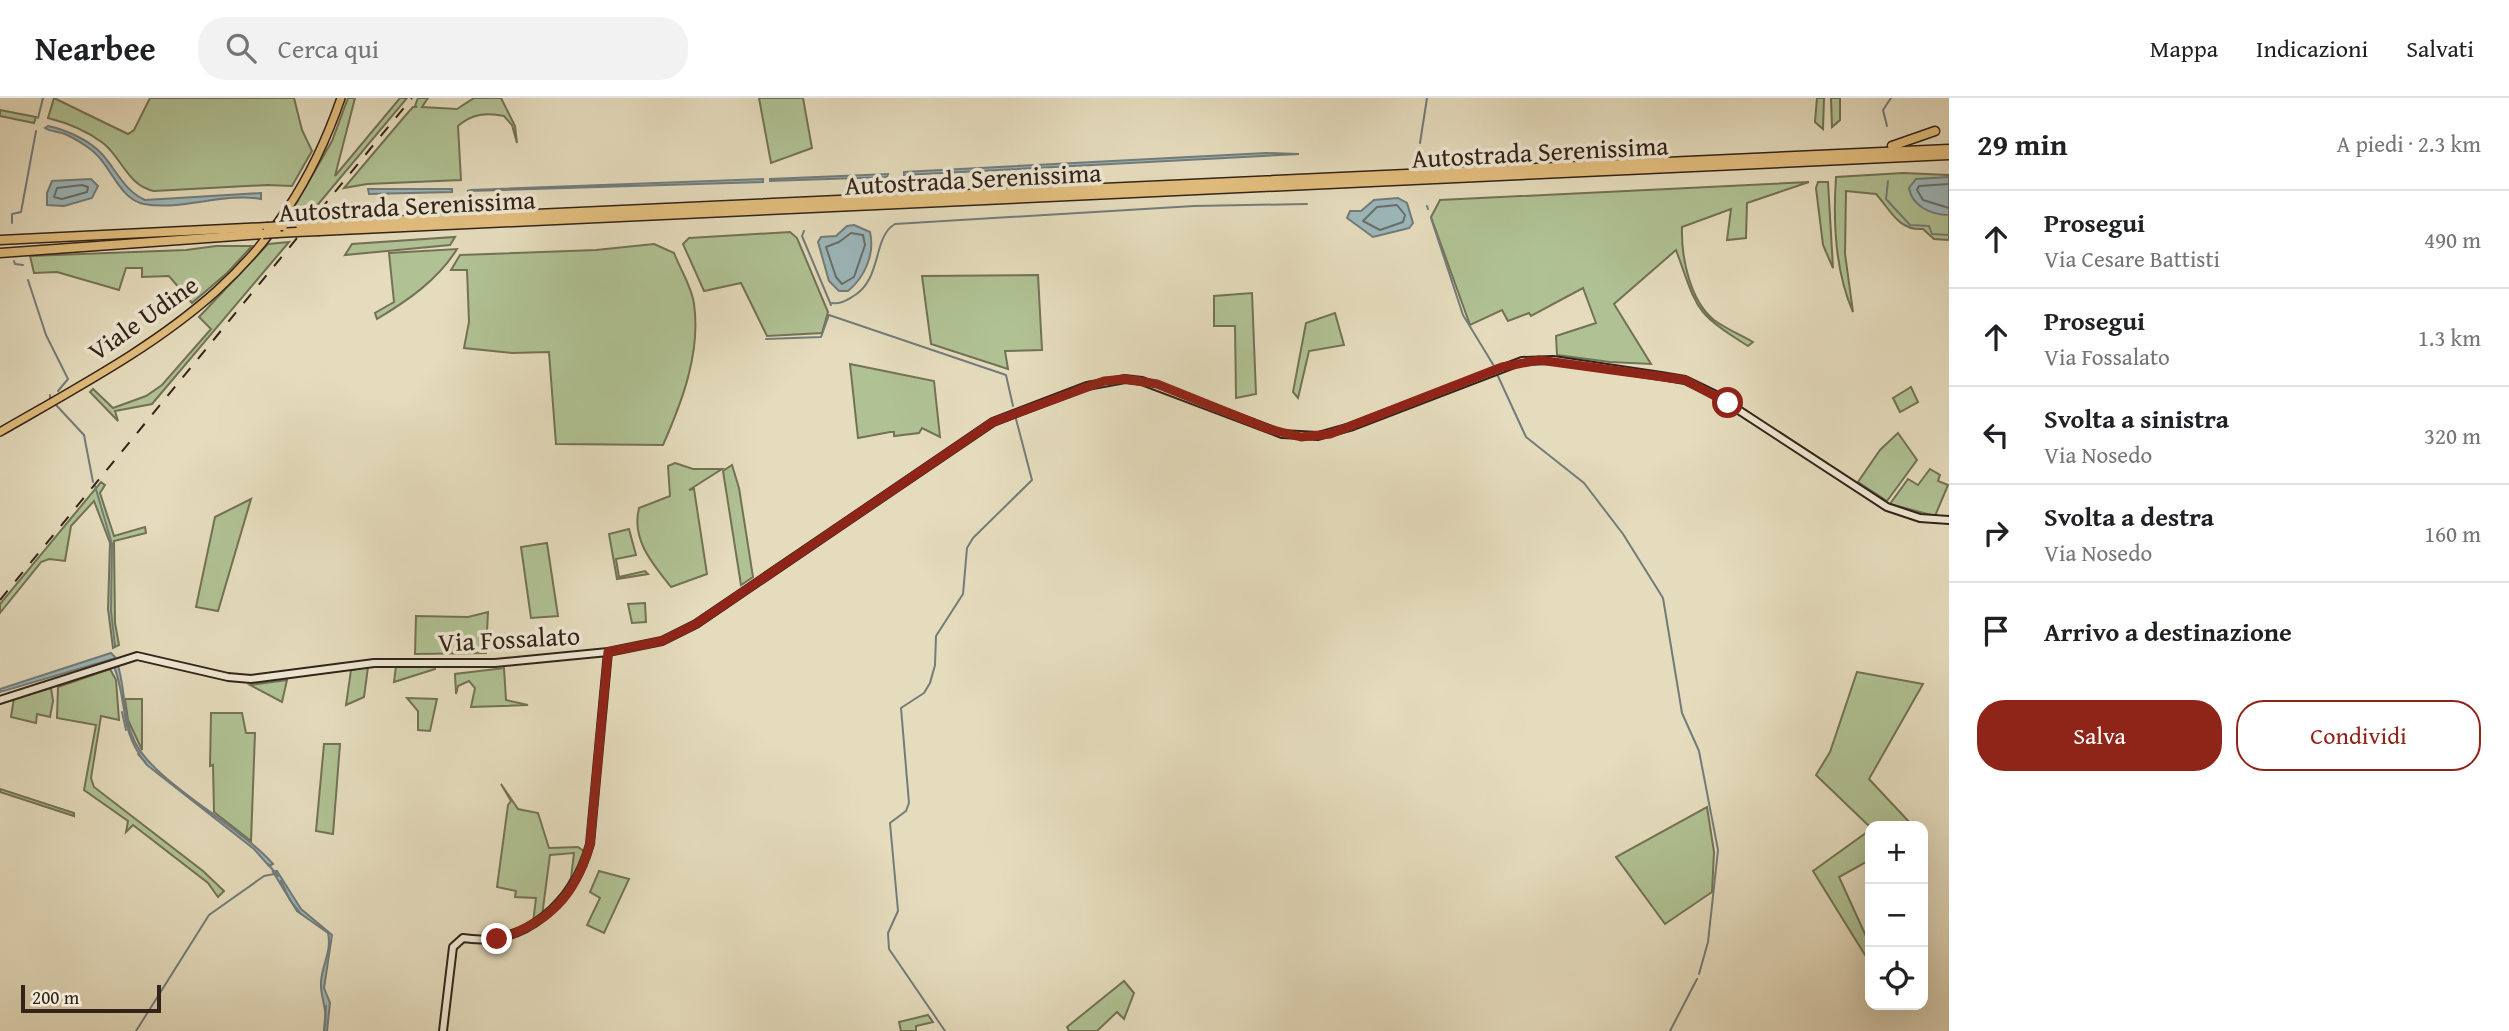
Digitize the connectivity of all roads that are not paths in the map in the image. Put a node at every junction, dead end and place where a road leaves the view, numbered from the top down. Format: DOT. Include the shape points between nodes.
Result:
graph roads {
  1 [pos="341,98"];
  2 [pos="1935,131"];
  3 [pos="1949,149"];
  4 [pos="1840,153"];
  5 [pos="1949,155"];
  6 [pos="319,228"];
  7 [pos="265,231"];
  8 [pos="0,240"];
  9 [pos="0,253"];
  10 [pos="0,432"];
  11 [pos="1949,520"];
  12 [pos="608,652"];
  13 [pos="0,700"];
  14 [pos="443,1031"];
  1 -- 10 [label="main road, Viale Udine" via="296,198 229,280 169,332"];
  2 -- 4 [label="highway" via="1909,142"];
  3 -- 4 [label="highway, Autostrada Serenissima"];
  4 -- 6 [label="highway, Autostrada Serenissima"];
  5 -- 6 [label="highway, Autostrada Serenissima"];
  6 -- 7 [label="highway, Autostrada Serenissima, bridge"];
  7 -- 8 [label="highway, Autostrada Serenissima"];
  7 -- 9 [label="highway, Autostrada Serenissima"];
  11 -- 12 [label="street, Via Fossalato" via="1920,518 1887,507 1685,380 1553,360 1522,361 1330,434 1301,437 1125,379 1087,386 993,422 696,624 662,641"];
  12 -- 13 [label="street, Via Fossalato" via="495,663 374,663 241,679 137,656"];
  12 -- 14 [label="street" via="590,844 582,872 551,912 531,926 497,939 463,939 451,950"];
}
